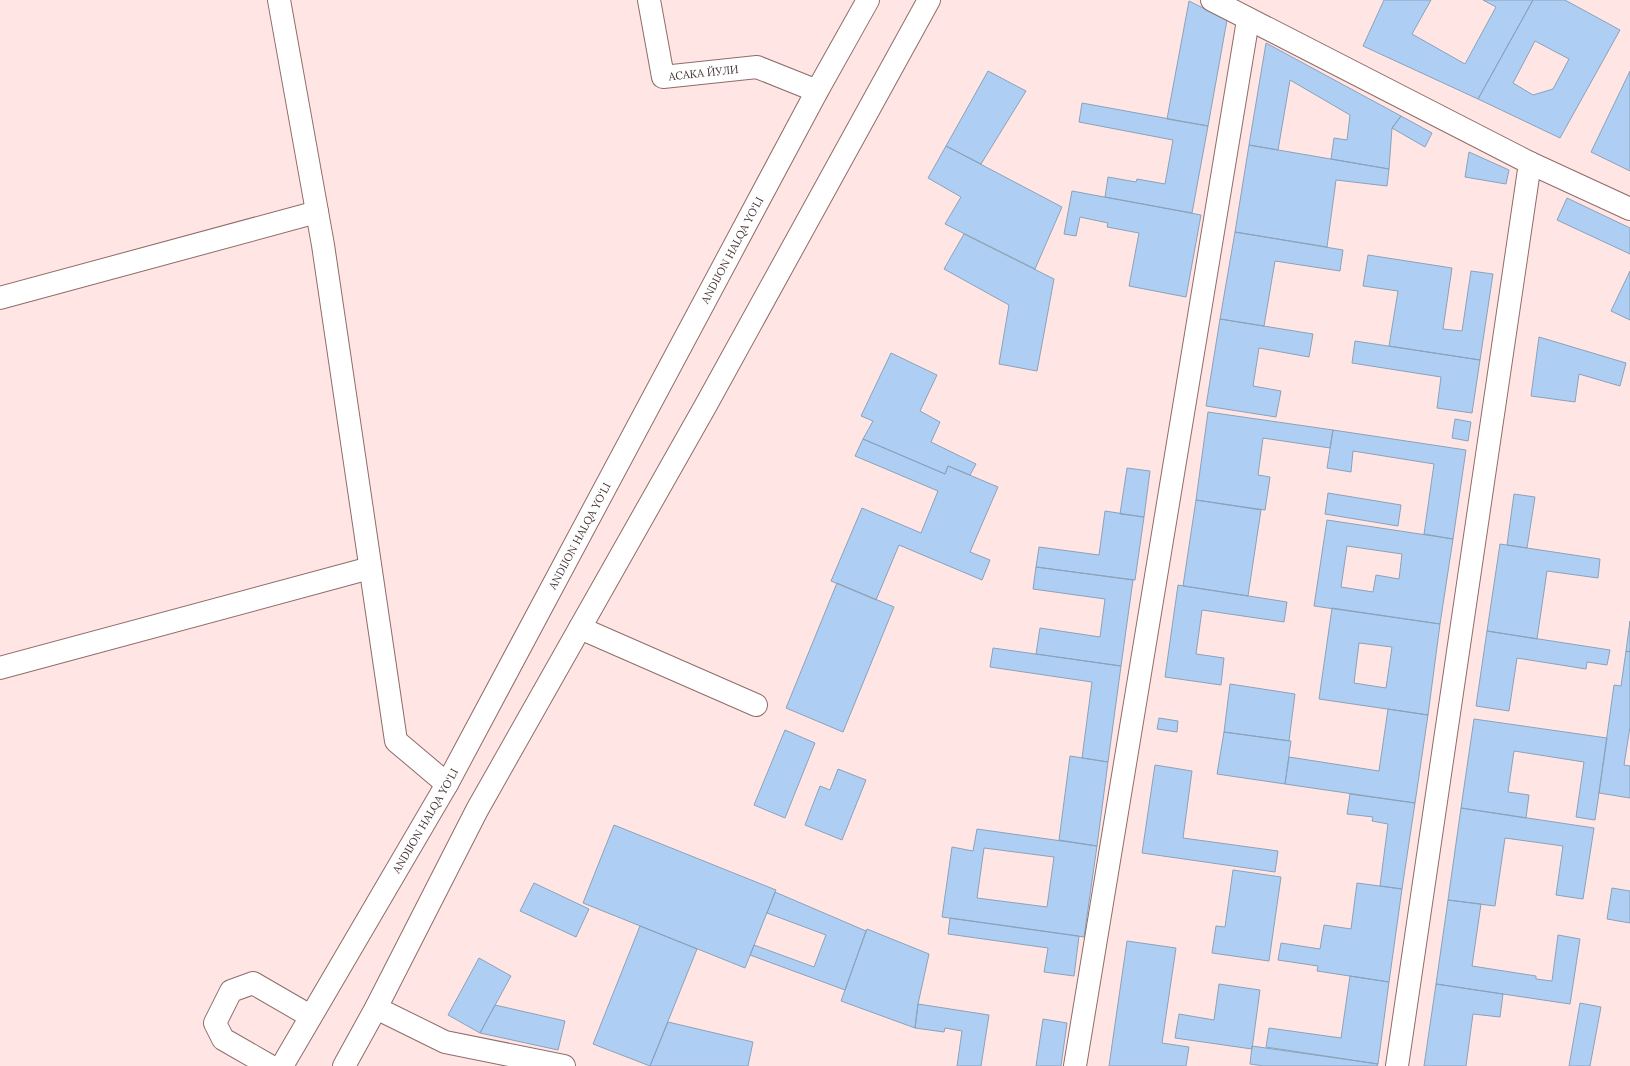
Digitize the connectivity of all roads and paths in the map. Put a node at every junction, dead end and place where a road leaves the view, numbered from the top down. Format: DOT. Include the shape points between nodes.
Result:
graph roads {
  1 [pos="279,0"];
  2 [pos="649,0"];
  3 [pos="868,0"];
  4 [pos="929,0"];
  5 [pos="1212,0"];
  6 [pos="1248,20"];
  7 [pos="817,91"];
  8 [pos="1530,163"];
  9 [pos="1630,209"];
  10 [pos="317,212"];
  11 [pos="0,298"];
  12 [pos="370,568"];
  13 [pos="580,628"];
  14 [pos="0,668"];
  15 [pos="756,705"];
  16 [pos="446,784"];
  17 [pos="376,1008"];
  18 [pos="310,1016"];
  19 [pos="270,1066"];
  20 [pos="282,1066"];
  21 [pos="344,1066"];
  22 [pos="564,1066"];
  23 [pos="1075,1066"];
  24 [pos="1397,1066"];
  1 -- 10 [label="main road"];
  2 -- 7 [label="main road, АСАКА ЙУЛИ" via="663,76 757,67"];
  3 -- 7 [label="main road, ANDIJON HALQA YO‘LI"];
  4 -- 13 [label="main road"];
  5 -- 6 [label="main road"];
  6 -- 8 [label="main road"];
  6 -- 23 [label="main road"];
  7 -- 16 [label="main road, ANDIJON HALQA YO‘LI"];
  8 -- 9 [label="main road"];
  8 -- 24 [label="main road"];
  10 -- 11 [label="main road"];
  10 -- 12 [label="main road"];
  12 -- 14 [label="main road"];
  12 -- 16 [label="main road" via="396,741"];
  13 -- 15 [label="main road"];
  13 -- 17 [label="main road" via="477,810"];
  16 -- 18 [label="main road, ANDIJON HALQA YO‘LI"];
  17 -- 21 [label="main road"];
  17 -- 22 [label="main road" via="445,1042"];
  18 -- 19 [label="main road" via="253,983 231,991 215,1023 223,1039"];
  18 -- 20 [label="main road, ANDIJON HALQA YO‘LI"];
}
